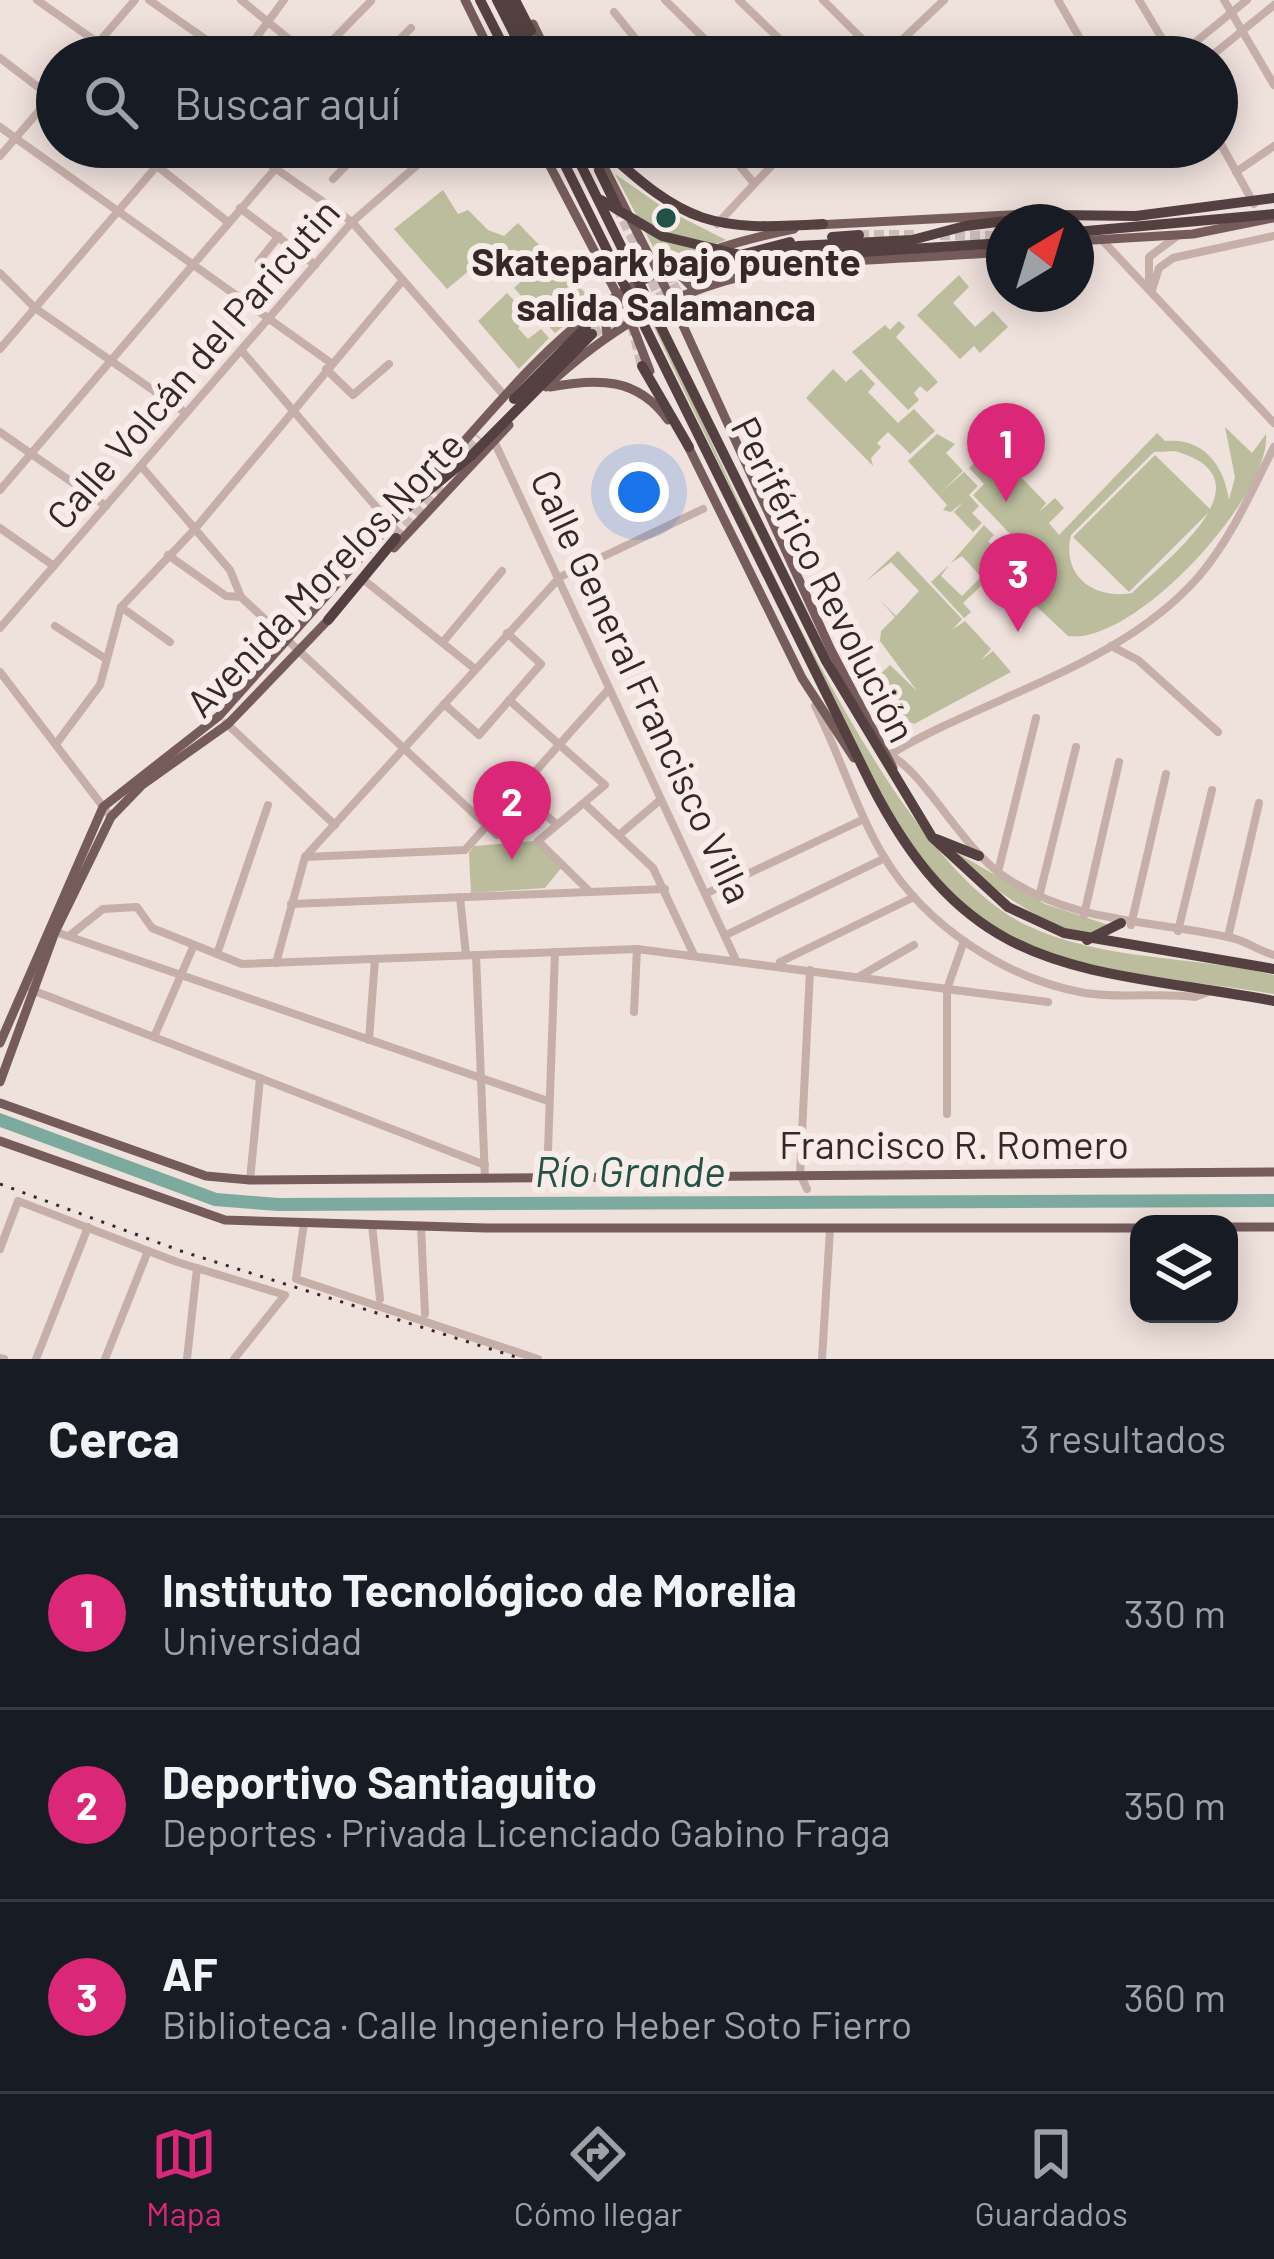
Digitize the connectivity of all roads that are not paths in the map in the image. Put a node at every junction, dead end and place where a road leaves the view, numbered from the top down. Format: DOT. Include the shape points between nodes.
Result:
graph roads {
  1 [pos="38,0"];
  2 [pos="135,0"];
  3 [pos="149,0"];
  4 [pos="242,0"];
  5 [pos="284,0"];
  6 [pos="473,0"];
  7 [pos="665,0"];
  8 [pos="739,0"];
  9 [pos="824,0"];
  10 [pos="944,0"];
  11 [pos="1058,0"];
  12 [pos="1139,0"];
  13 [pos="1225,0"];
  14 [pos="1247,0"];
  15 [pos="371,1"];
  16 [pos="516,1"];
  17 [pos="1274,5"];
  18 [pos="614,12"];
  19 [pos="1232,12"];
  20 [pos="269,20"];
  21 [pos="411,28"];
  22 [pos="1243,30"];
  23 [pos="88,36"];
  24 [pos="104,36"];
  25 [pos="201,36"];
  26 [pos="257,36"];
  27 [pos="288,36"];
  28 [pos="335,36"];
  29 [pos="403,36"];
  30 [pos="491,36"];
  31 [pos="522,36"];
  32 [pos="531,36"];
  33 [pos="537,36"];
  34 [pos="633,36"];
  35 [pos="702,36"];
  36 [pos="776,36"];
  37 [pos="861,36"];
  38 [pos="905,36"];
  39 [pos="1078,36"];
  40 [pos="1162,36"];
  41 [pos="1202,36"];
  42 [pos="1236,36"];
  43 [pos="0,58"];
  44 [pos="36,81"];
  45 [pos="1274,85"];
  46 [pos="36,114"];
  47 [pos="0,127"];
  48 [pos="16,138"];
  49 [pos="1274,146"];
  50 [pos="36,152"];
  51 [pos="0,156"];
  52 [pos="58,168"];
  53 [pos="155,168"];
  54 [pos="160,168"];
  55 [pos="273,168"];
  56 [pos="275,168"];
  57 [pos="344,168"];
  58 [pos="415,168"];
  59 [pos="552,168"];
  60 [pos="563,168"];
  61 [pos="570,168"];
  62 [pos="583,168"];
  63 [pos="608,168"];
  64 [pos="625,168"];
  65 [pos="741,168"];
  66 [pos="767,168"];
  67 [pos="1234,168"];
  68 [pos="599,170"];
  69 [pos="1236,172"];
  70 [pos="333,179"];
  71 [pos="753,182"];
  72 [pos="1274,197"];
  73 [pos="1254,204"];
  74 [pos="617,207"];
  75 [pos="240,208"];
  76 [pos="118,211"];
  77 [pos="1094,215"];
  78 [pos="1274,216"];
  79 [pos="986,218"];
  80 [pos="228,222"];
  81 [pos="352,222"];
  82 [pos="986,223"];
  83 [pos="717,224"];
  84 [pos="823,224"];
  85 [pos="1094,234"];
  86 [pos="1185,234"];
  87 [pos="859,235"];
  88 [pos="279,236"];
  89 [pos="1274,236"];
  90 [pos="1094,238"];
  91 [pos="1100,239"];
  92 [pos="986,243"];
  93 [pos="986,244"];
  94 [pos="259,261"];
  95 [pos="192,264"];
  96 [pos="315,265"];
  97 [pos="609,266"];
  98 [pos="657,272"];
  99 [pos="0,273"];
  100 [pos="691,273"];
  101 [pos="403,280"];
  102 [pos="1152,292"];
  103 [pos="617,294"];
  104 [pos="670,297"];
  105 [pos="35,308"];
  106 [pos="598,308"];
  107 [pos="268,318"];
  108 [pos="631,319"];
  109 [pos="680,322"];
  110 [pos="589,326"];
  111 [pos="607,335"];
  112 [pos="0,349"];
  113 [pos="241,350"];
  114 [pos="110,361"];
  115 [pos="389,364"];
  116 [pos="328,366"];
  117 [pos="642,366"];
  118 [pos="544,388"];
  119 [pos="502,393"];
  120 [pos="292,409"];
  121 [pos="186,413"];
  122 [pos="1274,423"];
  123 [pos="0,432"];
  124 [pos="480,437"];
  125 [pos="494,441"];
  126 [pos="689,447"];
  127 [pos="1274,447"];
  128 [pos="31,453"];
  129 [pos="141,466"];
  130 [pos="699,469"];
  131 [pos="0,490"];
  132 [pos="106,506"];
  133 [pos="703,509"];
  134 [pos="392,521"];
  135 [pos="0,528"];
  136 [pos="194,530"];
  137 [pos="399,538"];
  138 [pos="168,556"];
  139 [pos="54,566"];
  140 [pos="502,571"];
  141 [pos="560,577"];
  142 [pos="364,580"];
  143 [pos="241,597"];
  144 [pos="121,607"];
  145 [pos="328,620"];
  146 [pos="55,626"];
  147 [pos="0,628"];
  148 [pos="507,634"];
  149 [pos="291,641"];
  150 [pos="170,642"];
  151 [pos="443,642"];
  152 [pos="1110,646"];
  153 [pos="297,653"];
  154 [pos="106,659"];
  155 [pos="475,669"];
  156 [pos="0,672"];
  157 [pos="802,678"];
  158 [pos="609,688"];
  159 [pos="509,700"];
  160 [pos="444,704"];
  161 [pos="1036,718"];
  162 [pos="224,720"];
  163 [pos="1218,732"];
  164 [pos="56,744"];
  165 [pos="559,745"];
  166 [pos="1076,747"];
  167 [pos="401,751"];
  168 [pos="889,755"];
  169 [pos="1119,762"];
  170 [pos="1166,774"];
  171 [pos="896,779"];
  172 [pos="869,782"];
  173 [pos="1212,790"];
  174 [pos="518,791"];
  175 [pos="658,801"];
  176 [pos="1259,803"];
  177 [pos="585,804"];
  178 [pos="268,805"];
  179 [pos="103,807"];
  180 [pos="111,817"];
  181 [pos="864,819"];
  182 [pos="554,824"];
  183 [pos="334,825"];
  184 [pos="486,826"];
  185 [pos="497,835"];
  186 [pos="619,835"];
  187 [pos="932,838"];
  188 [pos="979,856"];
  189 [pos="305,857"];
  190 [pos="885,858"];
  191 [pos="998,872"];
  192 [pos="665,889"];
  193 [pos="590,892"];
  194 [pos="707,893"];
  195 [pos="1039,896"];
  196 [pos="460,897"];
  197 [pos="914,897"];
  198 [pos="291,904"];
  199 [pos="1084,915"];
  200 [pos="1126,924"];
  201 [pos="52,930"];
  202 [pos="1178,932"];
  203 [pos="726,935"];
  204 [pos="69,936"];
  205 [pos="1228,937"];
  206 [pos="964,940"];
  207 [pos="1087,940"];
  208 [pos="194,945"];
  209 [pos="914,945"];
  210 [pos="638,949"];
  211 [pos="555,952"];
  212 [pos="693,953"];
  213 [pos="217,954"];
  214 [pos="1274,955"];
  215 [pos="471,956"];
  216 [pos="735,958"];
  217 [pos="375,959"];
  218 [pos="276,963"];
  219 [pos="777,964"];
  220 [pos="1274,969"];
  221 [pos="810,970"];
  222 [pos="181,975"];
  223 [pos="860,976"];
  224 [pos="28,988"];
  225 [pos="947,989"];
  226 [pos="1212,991"];
  227 [pos="1274,1001"];
  228 [pos="1048,1002"];
  229 [pos="634,1012"];
  230 [pos="154,1037"];
  231 [pos="1,1038"];
  232 [pos="369,1040"];
  233 [pos="16,1041"];
  234 [pos="260,1078"];
  235 [pos="483,1079"];
  236 [pos="0,1082"];
  237 [pos="548,1101"];
  238 [pos="0,1103"];
  239 [pos="947,1114"];
  240 [pos="0,1142"];
  241 [pos="485,1165"];
  242 [pos="1274,1172"];
  243 [pos="800,1174"];
  244 [pos="485,1179"];
  245 [pos="547,1179"];
  246 [pos="250,1180"];
  247 [pos="808,1189"];
  248 [pos="304,1222"];
  249 [pos="372,1225"];
  250 [pos="421,1226"];
  251 [pos="88,1227"];
  252 [pos="1238,1227"];
  253 [pos="1274,1227"];
  254 [pos="1130,1228"];
  255 [pos="830,1229"];
  256 [pos="0,1249"];
  257 [pos="148,1251"];
  258 [pos="197,1268"];
  259 [pos="380,1299"];
  260 [pos="424,1314"];
  261 [pos="36,1359"];
  262 [pos="105,1359"];
  263 [pos="187,1359"];
  264 [pos="234,1359"];
  265 [pos="538,1359"];
  266 [pos="822,1359"];
  1 -- 23 [label="street"];
  2 -- 24 [label="street"];
  3 -- 25 [label="street"];
  4 -- 20 [label="street"];
  5 -- 20 [label="street"];
  6 -- 30 [label="highway"];
  7 -- 35 [label="street"];
  8 -- 36 [label="street"];
  9 -- 37 [label="street"];
  10 -- 38 [label="street"];
  11 -- 39 [label="street"];
  12 -- 40 [label="street"];
  13 -- 19 [label="street"];
  14 -- 19 [label="street"];
  15 -- 28 [label="street"];
  16 -- 31 [label="highway"];
  16 -- 32 [label="highway"];
  16 -- 33 [label="main road"];
  17 -- 22 [label="street"];
  18 -- 34 [label="street"];
  19 -- 22 [label="street"];
  19 -- 41 [label="street"];
  20 -- 26 [label="street"];
  20 -- 27 [label="street"];
  21 -- 29 [label="street"];
  22 -- 42 [label="street"];
  22 -- 45 [label="street"];
  43 -- 44 [label="street"];
  46 -- 48 [label="street"];
  47 -- 48 [label="street"];
  48 -- 50 [label="street"];
  48 -- 51 [label="street"];
  49 -- 69 [label="street"];
  52 -- 76 [label="street"];
  53 -- 76 [label="street"];
  54 -- 80 [label="street"];
  55 -- 75 [label="street"];
  56 -- 81 [label="street"];
  57 -- 70 [label="street"];
  58 -- 81 [label="street, Calle Volcán del Paricutin"];
  59 -- 97 [label="main road"];
  60 -- 97 [label="highway, Periférico Revolución"];
  61 -- 92 [label="highway" via="624,217 704,249 766,258"];
  62 -- 171 [label="highway, Periférico Revolución" via="826,661"];
  63 -- 98 [label="main road"];
  64 -- 83 [label="highway"];
  65 -- 71 [label="street"];
  66 -- 71 [label="street"];
  67 -- 69 [label="street"];
  68 -- 74 [label="highway"];
  69 -- 73 [label="street"];
  71 -- 83 [label="street"];
  72 -- 73 [label="highway"];
  73 -- 77 [label="highway"];
  75 -- 80 [label="street"];
  75 -- 88 [label="street"];
  76 -- 95 [label="street"];
  76 -- 105 [label="street"];
  78 -- 85 [label="highway"];
  78 -- 86 [label="main road"];
  79 -- 84 [label="main road"];
  80 -- 95 [label="street"];
  81 -- 96 [label="street, Calle Volcán del Paricutin"];
  81 -- 101 [label="street"];
  82 -- 100 [label="highway" via="912,240 798,246"];
  83 -- 84 [label="highway"];
  84 -- 100 [label="main road" via="745,239"];
  86 -- 91 [label="main road"];
  86 -- 102 [label="street" via="1148,257"];
  87 -- 100 [label="highway" via="769,244"];
  88 -- 94 [label="street"];
  88 -- 96 [label="street"];
  89 -- 102 [label="street" via="1173,258 1159,268"];
  90 -- 91 [label="main road"];
  91 -- 102 [label="street"];
  93 -- 100 [label="main road"];
  95 -- 107 [label="street"];
  95 -- 114 [label="street"];
  96 -- 107 [label="street, Calle Volcán del Paricutin"];
  97 -- 103 [label="main road"];
  97 -- 106 [label="main road"];
  97 -- 172 [label="highway, Periférico Revolución" via="651,334"];
  98 -- 100 [label="main road, Avenida Morelos Norte"];
  98 -- 103 [label="main road, Avenida Morelos Norte"];
  98 -- 104 [label="main road"];
  99 -- 105 [label="street"];
  100 -- 104 [label="main road, Avenida Morelos Norte"];
  100 -- 109 [label="main road"];
  101 -- 116 [label="street"];
  101 -- 119 [label="street"];
  102 -- 122 [label="street"];
  103 -- 106 [label="main road, Avenida Morelos Norte"];
  103 -- 108 [label="main road"];
  104 -- 108 [label="main road, Avenida Morelos Norte"];
  104 -- 109 [label="main road"];
  105 -- 112 [label="street"];
  105 -- 114 [label="street"];
  106 -- 110 [label="main road, Avenida Morelos Norte"];
  107 -- 113 [label="street, Calle Volcán del Paricutin"];
  107 -- 116 [label="street"];
  108 -- 111 [label="main road, Avenida Morelos Norte"];
  108 -- 126 [label="main road"];
  109 -- 168 [label="main road" via="831,650"];
  110 -- 111 [label="main road" via="605,316"];
  110 -- 119 [label="main road, Avenida Morelos Norte"];
  110 -- 124 [label="highway"];
  110 -- 134 [label="highway" via="472,454"];
  111 -- 118 [label="main road, Avenida Morelos Norte"];
  113 -- 120 [label="street"];
  113 -- 121 [label="street, Calle Volcán del Paricutin"];
  114 -- 121 [label="street"];
  114 -- 128 [label="street"];
  115 -- 116 [label="street" via="353,394"];
  116 -- 120 [label="street"];
  117 -- 126 [label="highway"];
  118 -- 125 [label="main road, Avenida Morelos Norte"];
  118 -- 130 [label="main road" via="592,381 639,390"];
  119 -- 134 [label="main road, Avenida Morelos Norte"];
  120 -- 134 [label="street"];
  120 -- 136 [label="street"];
  121 -- 129 [label="street, Calle Volcán del Paricutin"];
  123 -- 128 [label="street"];
  125 -- 137 [label="main road, Avenida Morelos Norte"];
  125 -- 141 [label="street, Calle General Francisco Villa"];
  126 -- 130 [label="main road"];
  127 -- 152 [label="street" via="1200,575"];
  128 -- 131 [label="street"];
  128 -- 132 [label="street"];
  129 -- 132 [label="street, Calle Volcán del Paricutin"];
  129 -- 136 [label="street"];
  130 -- 157 [label="main road, Periférico Revolución"];
  132 -- 139 [label="street, Calle Volcán del Paricutin"];
  133 -- 141 [label="street"];
  134 -- 137 [label="street"];
  134 -- 149 [label="main road, Avenida Morelos Norte"];
  135 -- 139 [label="street"];
  136 -- 138 [label="street"];
  136 -- 143 [label="street" via="230,570"];
  137 -- 142 [label="main road, Avenida Morelos Norte"];
  137 -- 145 [label="highway"];
  138 -- 143 [label="street" via="226,596"];
  138 -- 144 [label="street"];
  139 -- 147 [label="street, Calle Volcán del Paricutin"];
  140 -- 151 [label="street"];
  141 -- 148 [label="street"];
  141 -- 158 [label="street, Calle General Francisco Villa"];
  142 -- 145 [label="main road, Avenida Morelos Norte"];
  142 -- 151 [label="street"];
  143 -- 149 [label="street"];
  144 -- 150 [label="street"];
  144 -- 154 [label="street"];
  145 -- 153 [label="main road, Avenida Morelos Norte"];
  146 -- 154 [label="street"];
  148 -- 155 [label="street"];
  148 -- 159 [label="street" via="541,664"];
  149 -- 153 [label="street"];
  149 -- 162 [label="main road, Avenida Morelos Norte"];
  151 -- 155 [label="street"];
  152 -- 163 [label="street"];
  152 -- 168 [label="street"];
  153 -- 162 [label="main road, Avenida Morelos Norte"];
  153 -- 167 [label="street"];
  154 -- 164 [label="street" via="100,686"];
  155 -- 160 [label="street"];
  156 -- 164 [label="street"];
  157 -- 172 [label="main road, Periférico Revolución"];
  157 -- 181 [label="street"];
  158 -- 165 [label="street"];
  158 -- 175 [label="street, Calle General Francisco Villa"];
  159 -- 160 [label="street" via="478,735"];
  159 -- 165 [label="street"];
  160 -- 167 [label="street"];
  161 -- 191 [label="street"];
  162 -- 179 [label="main road, Avenida Morelos Norte"];
  162 -- 180 [label="main road, Avenida Morelos Norte"];
  162 -- 183 [label="street"];
  164 -- 179 [label="street"];
  165 -- 174 [label="street"];
  165 -- 177 [label="street" via="604,785"];
  166 -- 195 [label="street"];
  167 -- 183 [label="street"];
  167 -- 184 [label="street"];
  168 -- 171 [label="main road"];
  168 -- 188 [label="street" via="911,769"];
  169 -- 199 [label="street"];
  170 -- 200 [label="street"];
  171 -- 187 [label="highway, Periférico Revolución"];
  172 -- 226 [label="highway, Periférico Revolución" via="929,879 994,935 1075,968"];
  173 -- 202 [label="street"];
  174 -- 182 [label="street"];
  174 -- 184 [label="street"];
  175 -- 186 [label="street"];
  175 -- 194 [label="street, Calle General Francisco Villa"];
  176 -- 205 [label="street"];
  177 -- 182 [label="street"];
  177 -- 186 [label="street"];
  178 -- 213 [label="street"];
  179 -- 180 [label="street"];
  179 -- 201 [label="main road, Avenida Morelos Norte"];
  180 -- 201 [label="main road, Avenida Morelos Norte"];
  181 -- 190 [label="street"];
  181 -- 194 [label="street"];
  182 -- 193 [label="street" via="538,841"];
  183 -- 189 [label="street"];
  184 -- 185 [label="street"];
  184 -- 189 [label="street" via="465,850"];
  186 -- 192 [label="street"];
  187 -- 188 [label="highway"];
  187 -- 207 [label="highway, Periférico Revolución" via="1008,907"];
  188 -- 191 [label="street"];
  189 -- 198 [label="street"];
  190 -- 197 [label="street"];
  190 -- 203 [label="street"];
  191 -- 195 [label="street"];
  192 -- 193 [label="street"];
  192 -- 212 [label="street"];
  193 -- 196 [label="street"];
  194 -- 203 [label="street, Calle General Francisco Villa"];
  195 -- 199 [label="street"];
  196 -- 198 [label="street"];
  196 -- 215 [label="street"];
  197 -- 206 [label="street"];
  197 -- 219 [label="street"];
  198 -- 218 [label="street"];
  199 -- 200 [label="street"];
  200 -- 202 [label="street"];
  200 -- 207 [label="highway"];
  201 -- 204 [label="street"];
  201 -- 224 [label="main road, Avenida Morelos Norte"];
  202 -- 205 [label="street"];
  203 -- 216 [label="street, Calle General Francisco Villa"];
  204 -- 208 [label="street" via="103,909 137,907 152,928"];
  204 -- 222 [label="street"];
  205 -- 214 [label="street"];
  206 -- 225 [label="street"];
  206 -- 226 [label="street" via="1014,970 1087,994"];
  207 -- 220 [label="highway, Periférico Revolución"];
  208 -- 213 [label="street"];
  208 -- 222 [label="street"];
  209 -- 223 [label="street"];
  210 -- 211 [label="street"];
  210 -- 212 [label="street"];
  210 -- 229 [label="street"];
  211 -- 215 [label="street"];
  211 -- 237 [label="street"];
  212 -- 216 [label="street"];
  213 -- 218 [label="street" via="242,964"];
  215 -- 217 [label="street"];
  215 -- 235 [label="street"];
  216 -- 219 [label="street"];
  217 -- 218 [label="street"];
  217 -- 232 [label="street"];
  219 -- 221 [label="street"];
  221 -- 223 [label="street"];
  221 -- 243 [label="street"];
  222 -- 230 [label="street"];
  222 -- 232 [label="street"];
  223 -- 225 [label="street"];
  224 -- 230 [label="street"];
  224 -- 231 [label="main road, Avenida Morelos Norte"];
  224 -- 233 [label="main road, Avenida Morelos Norte"];
  225 -- 228 [label="street"];
  225 -- 239 [label="street"];
  226 -- 227 [label="highway, Periférico Revolución"];
  230 -- 234 [label="street"];
  231 -- 233 [label="street"];
  232 -- 235 [label="street"];
  233 -- 236 [label="main road, Avenida Morelos Norte"];
  234 -- 241 [label="street"];
  234 -- 246 [label="street"];
  235 -- 237 [label="street"];
  235 -- 241 [label="street"];
  237 -- 245 [label="street"];
  238 -- 246 [label="main road, Francisco R. Romero" via="206,1176"];
  240 -- 248 [label="main road" via="206,1216"];
  241 -- 244 [label="street"];
  242 -- 243 [label="main road, Francisco R. Romero"];
  243 -- 245 [label="main road, Francisco R. Romero"];
  243 -- 247 [label="street"];
  244 -- 245 [label="main road, Francisco R. Romero"];
  244 -- 246 [label="main road, Francisco R. Romero"];
  248 -- 249 [label="main road"];
  248 -- 265 [label="street" via="296,1279"];
  249 -- 250 [label="main road"];
  249 -- 259 [label="street"];
  250 -- 255 [label="main road"];
  250 -- 260 [label="street"];
  251 -- 256 [label="street" via="18,1201"];
  251 -- 257 [label="street"];
  251 -- 261 [label="street"];
  252 -- 253 [label="main road"];
  254 -- 255 [label="main road"];
  255 -- 266 [label="street"];
  257 -- 258 [label="street"];
  257 -- 262 [label="street"];
  258 -- 263 [label="street"];
  258 -- 264 [label="street" via="285,1295"];
}
